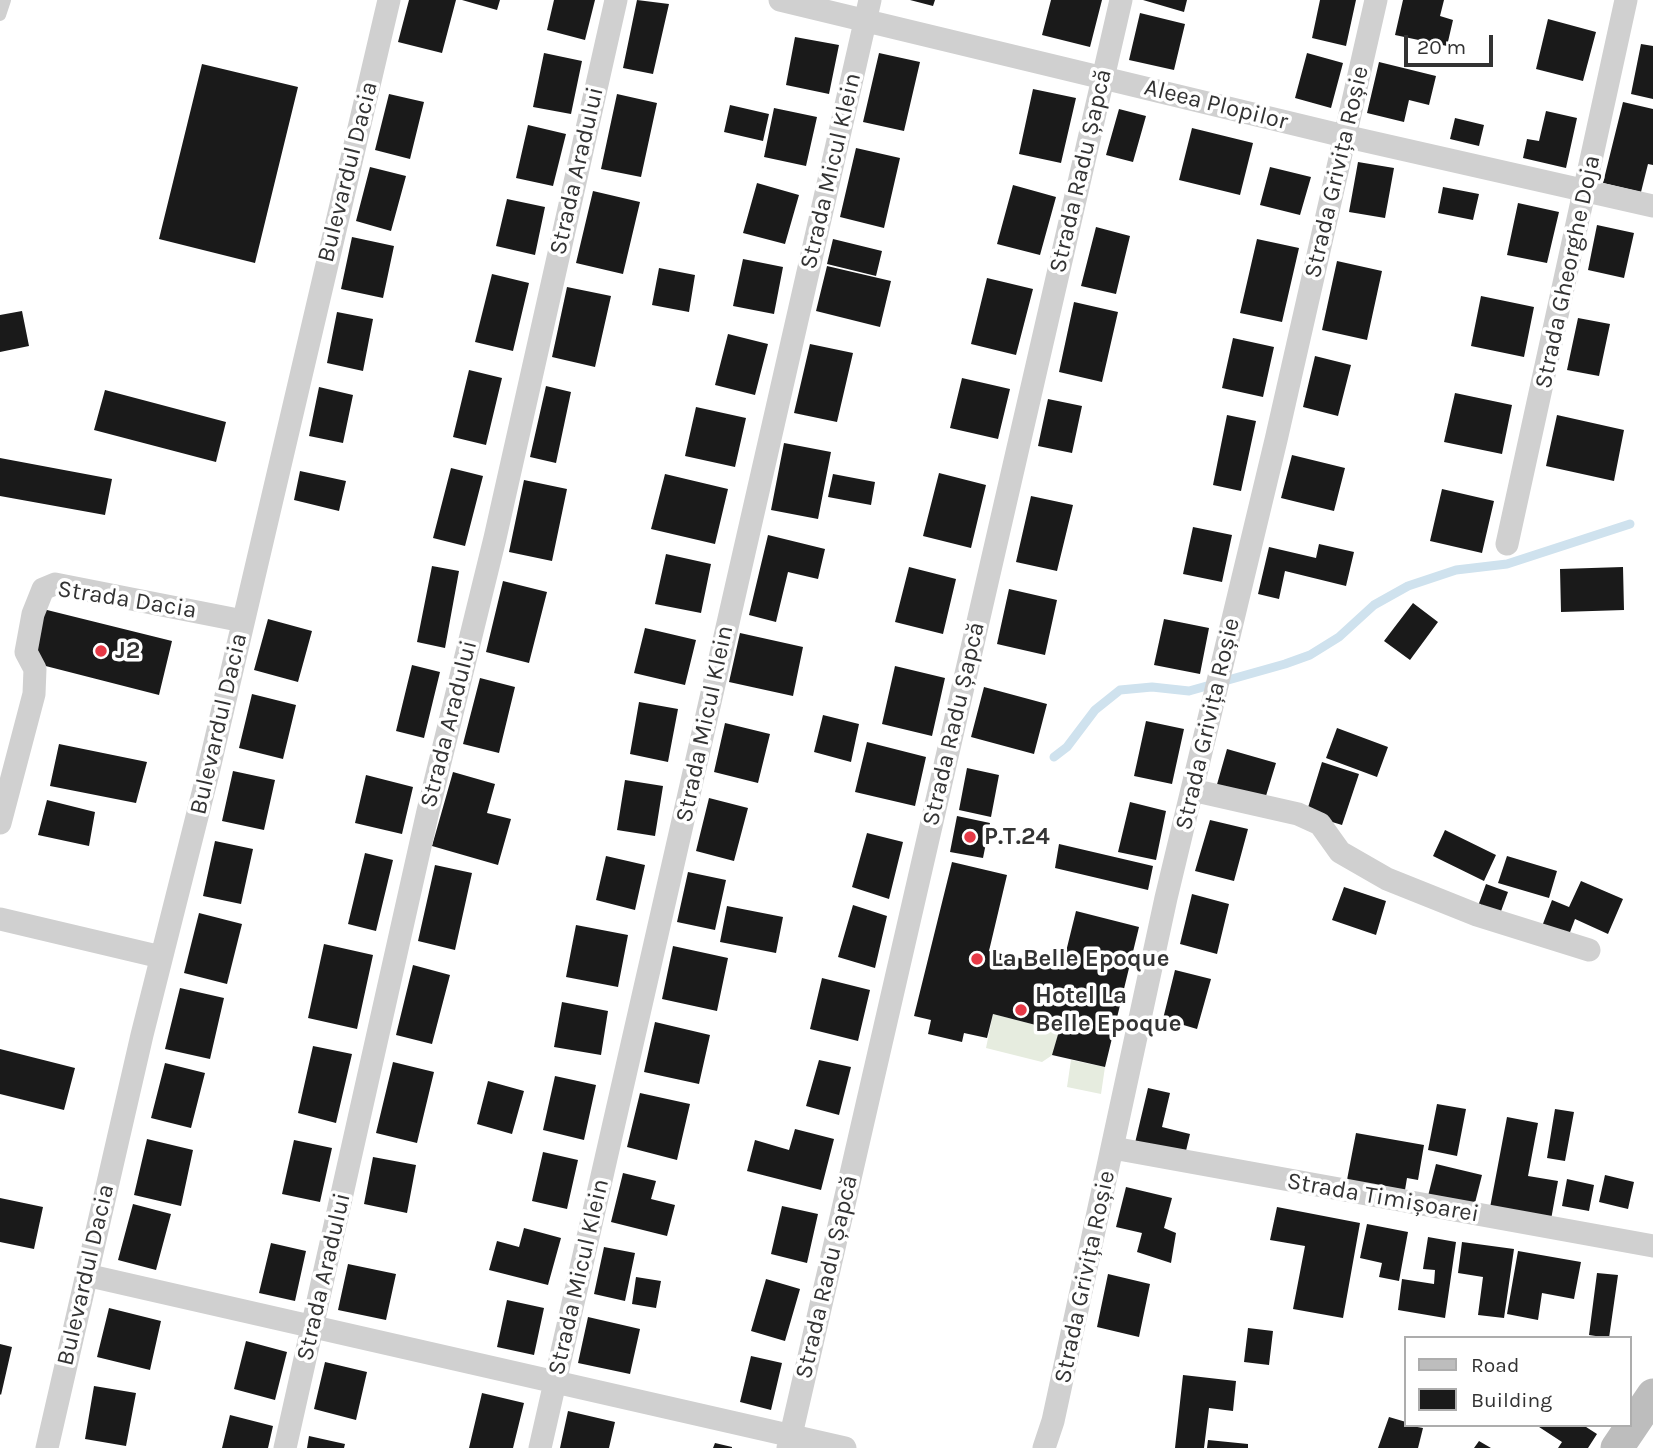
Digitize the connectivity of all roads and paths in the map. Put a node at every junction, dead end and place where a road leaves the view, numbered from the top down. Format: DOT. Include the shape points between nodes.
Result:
graph roads {
  1 [pos="5,0"];
  2 [pos="389,0"];
  3 [pos="616,0"];
  4 [pos="780,0"];
  5 [pos="1121,0"];
  6 [pos="1376,0"];
  7 [pos="1626,0"];
  8 [pos="868,10"];
  9 [pos="0,15"];
  10 [pos="1103,77"];
  11 [pos="1344,136"];
  12 [pos="1585,191"];
  13 [pos="1653,206"];
  14 [pos="1507,544"];
  15 [pos="243,621"];
  16 [pos="1192,790"];
  17 [pos="0,823"];
  18 [pos="0,919"];
  19 [pos="1589,950"];
  20 [pos="161,957"];
  21 [pos="1113,1148"];
  22 [pos="1653,1246"];
  23 [pos="86,1275"];
  24 [pos="311,1327"];
  25 [pos="555,1383"];
  26 [pos="1653,1395"];
  27 [pos="1632,1426"];
  28 [pos="1631,1427"];
  29 [pos="790,1442"];
  30 [pos="47,1448"];
  31 [pos="285,1448"];
  32 [pos="540,1448"];
  33 [pos="845,1448"];
  34 [pos="1044,1448"];
  35 [pos="1617,1448"];
  1 -- 9 [label="lane"];
  2 -- 15 [label="street, Bulevardul Dacia"];
  3 -- 24 [label="street, Strada Aradului"];
  4 -- 8 [label="street, Aleea Plopilor"];
  5 -- 10 [label="street, Strada Radu Șapcă"];
  6 -- 11 [label="street, Strada Grivița Roșie"];
  7 -- 12 [label="street, Strada Gheorghe Doja"];
  8 -- 10 [label="street, Aleea Plopilor"];
  8 -- 25 [label="street, Strada Micul Klein"];
  10 -- 11 [label="street, Aleea Plopilor"];
  10 -- 29 [label="street, Strada Radu Șapcă"];
  11 -- 12 [label="street, Aleea Plopilor"];
  11 -- 16 [label="street, Strada Grivița Roșie"];
  12 -- 13 [label="street, Aleea Plopilor"];
  12 -- 14 [label="street, Strada Gheorghe Doja"];
  15 -- 17 [label="street, Strada Dacia" via="55,584 43,589 26,652 35,668 34,694"];
  15 -- 20 [label="street, Bulevardul Dacia"];
  16 -- 19 [label="street" via="1298,814 1320,824 1340,852 1387,879 1477,915"];
  16 -- 21 [label="street, Strada Grivița Roșie"];
  18 -- 20 [label="street"];
  20 -- 23 [label="street, Bulevardul Dacia"];
  21 -- 22 [label="street, Strada Timișoarei"];
  21 -- 34 [label="street, Strada Grivița Roșie"];
  23 -- 24 [label="street"];
  23 -- 30 [label="street, Bulevardul Dacia"];
  24 -- 25 [label="street"];
  24 -- 31 [label="street, Strada Aradului"];
  25 -- 29 [label="street"];
  25 -- 32 [label="street, Strada Micul Klein"];
  26 -- 27 [label="main road"];
  28 -- 35 [label="main road"];
  29 -- 33 [label="street"];
}
